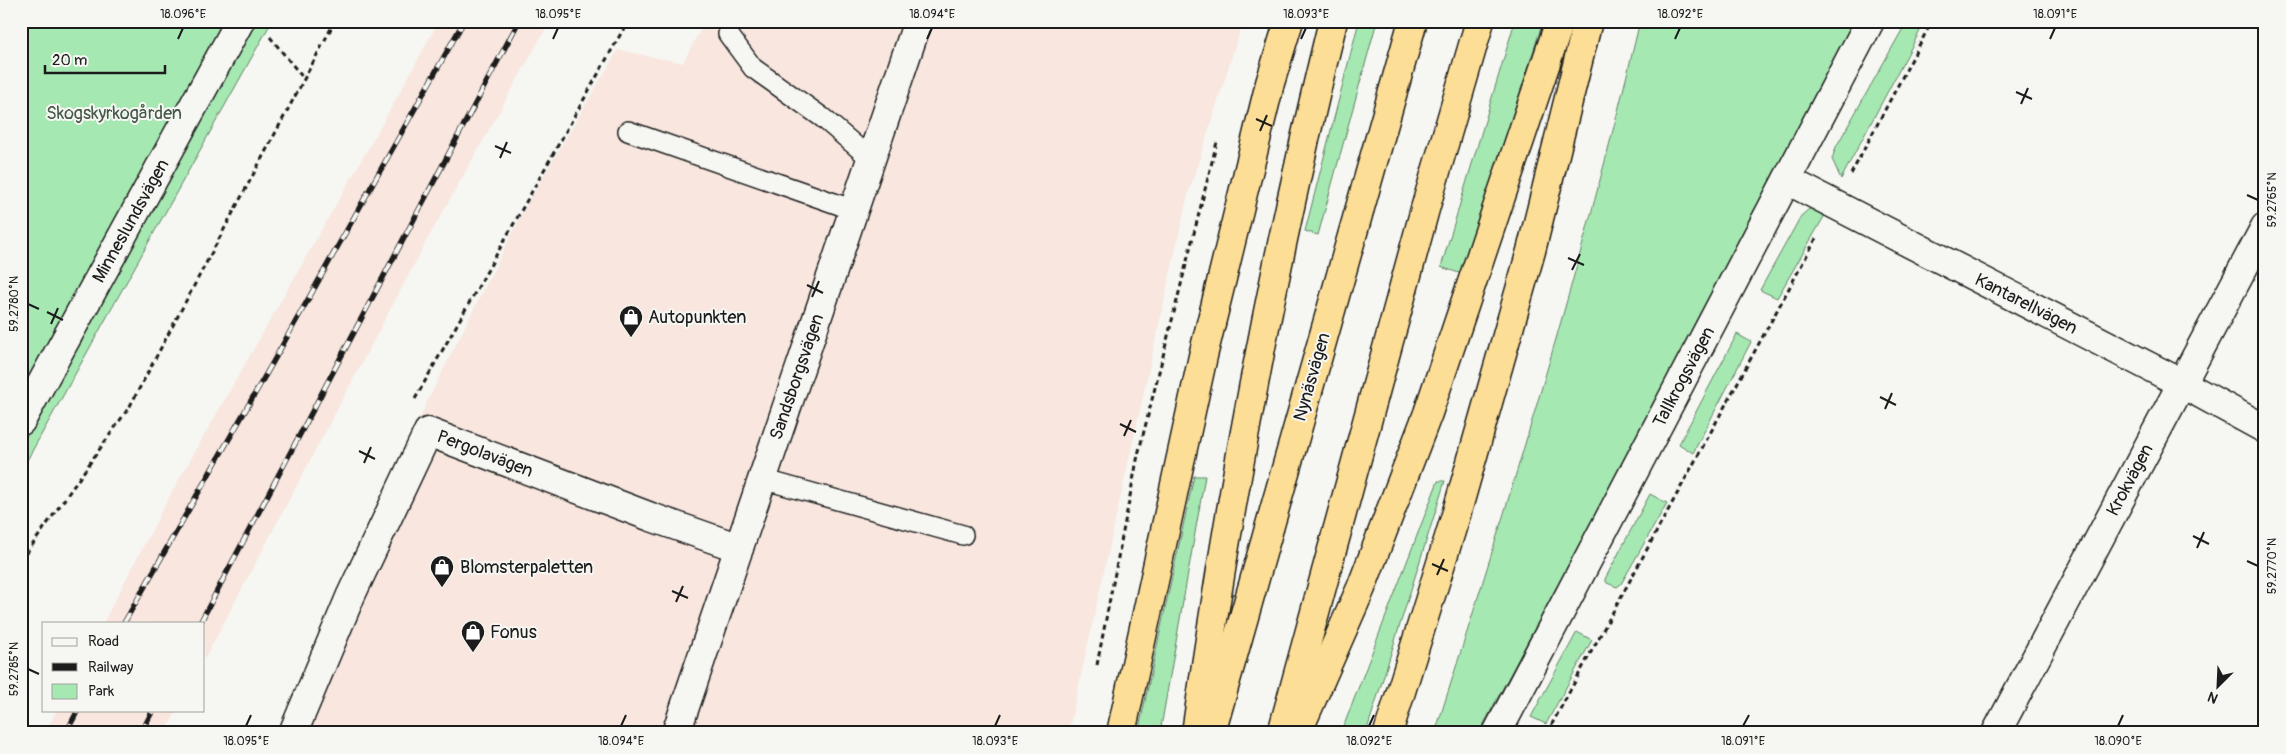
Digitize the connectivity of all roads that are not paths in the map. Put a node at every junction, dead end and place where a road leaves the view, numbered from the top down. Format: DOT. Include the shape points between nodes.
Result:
graph roads {
  1 [pos="240,21"];
  2 [pos="731,21"];
  3 [pos="918,21"];
  4 [pos="1289,21"];
  5 [pos="1333,21"];
  6 [pos="1413,21"];
  7 [pos="1480,21"];
  8 [pos="1560,21"];
  9 [pos="1588,21"];
  10 [pos="1870,21"];
  11 [pos="628,131"];
  12 [pos="871,159"];
  13 [pos="1787,180"];
  14 [pos="854,210"];
  15 [pos="2265,227"];
  16 [pos="2181,383"];
  17 [pos="21,421"];
  18 [pos="2265,429"];
  19 [pos="762,479"];
  20 [pos="963,535"];
  21 [pos="739,548"];
  22 [pos="293,733"];
  23 [pos="676,733"];
  24 [pos="1120,733"];
  25 [pos="1196,733"];
  26 [pos="1211,733"];
  27 [pos="1282,733"];
  28 [pos="1298,733"];
  29 [pos="1388,733"];
  30 [pos="1496,733"];
  31 [pos="1996,733"];
  1 -- 17 [label="street, Minneslundsvägen"];
  2 -- 12 [label="lane" via="728,34 753,68 823,118"];
  3 -- 12 [label="street, Sandsborgsvägen"];
  4 -- 24 [label="highway" via="1270,83 1202,356"];
  5 -- 25 [label="highway" via="1306,127 1246,426 1216,594"];
  6 -- 26 [label="highway, Nynäsvägen"];
  7 -- 27 [label="highway"];
  8 -- 28 [label="highway" via="1428,413 1361,588"];
  9 -- 29 [label="highway" via="1531,251 1456,516"];
  10 -- 13 [label="street, Tallkrogsvägen"];
  11 -- 14 [label="lane"];
  12 -- 14 [label="street, Sandsborgsvägen"];
  13 -- 16 [label="street, Kantarellvägen"];
  13 -- 30 [label="street, Tallkrogsvägen"];
  14 -- 19 [label="street, Sandsborgsvägen"];
  15 -- 16 [label="street, Krokvägen"];
  16 -- 18 [label="street, Kantarellvägen"];
  16 -- 31 [label="street, Krokvägen"];
  19 -- 20 [label="lane"];
  19 -- 21 [label="street, Sandsborgsvägen"];
  21 -- 22 [label="street, Pergolavägen" via="428,432 351,595"];
  21 -- 23 [label="street, Sandsborgsvägen"];
}
